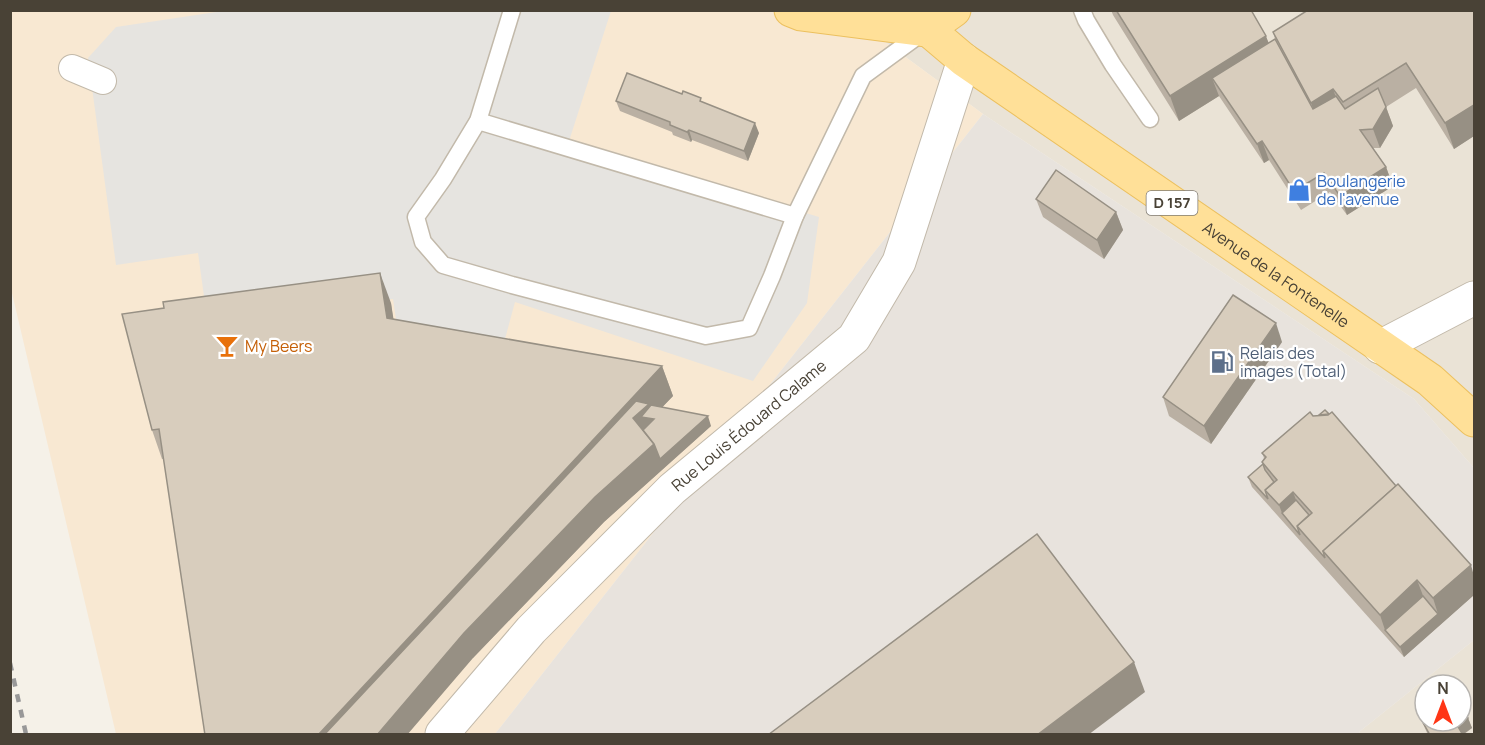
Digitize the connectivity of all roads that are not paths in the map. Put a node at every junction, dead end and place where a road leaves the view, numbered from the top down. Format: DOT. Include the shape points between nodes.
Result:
graph roads {
  1 [pos="512,10"];
  2 [pos="791,10"];
  3 [pos="954,10"];
  4 [pos="1083,10"];
  5 [pos="916,20"];
  6 [pos="964,60"];
  7 [pos="72,68"];
  8 [pos="102,81"];
  9 [pos="1150,119"];
  10 [pos="478,121"];
  11 [pos="795,216"];
  12 [pos="1474,298"];
  13 [pos="1380,347"];
  14 [pos="1474,420"];
  15 [pos="441,735"];
  1 -- 10 [label="lane"];
  2 -- 5 [label="main road" via="801,14"];
  3 -- 5 [label="main road"];
  4 -- 9 [label="lane" via="1091,29"];
  5 -- 6 [label="main road, Avenue de la Fontenelle / D 157"];
  5 -- 11 [label="lane" via="863,76"];
  6 -- 13 [label="main road, Avenue de la Fontenelle / D 157"];
  6 -- 15 [label="street, Rue Louis Édouard Calame" via="899,262 854,338 672,489 531,630"];
  7 -- 8 [label="street"];
  10 -- 11 [label="lane"];
  10 -- 11 [label="lane" via="416,217 423,242 443,265 482,277 706,336 748,328"];
  12 -- 13 [label="street"];
  13 -- 14 [label="main road, Avenue de la Fontenelle / D 157" via="1430,380"];
}
